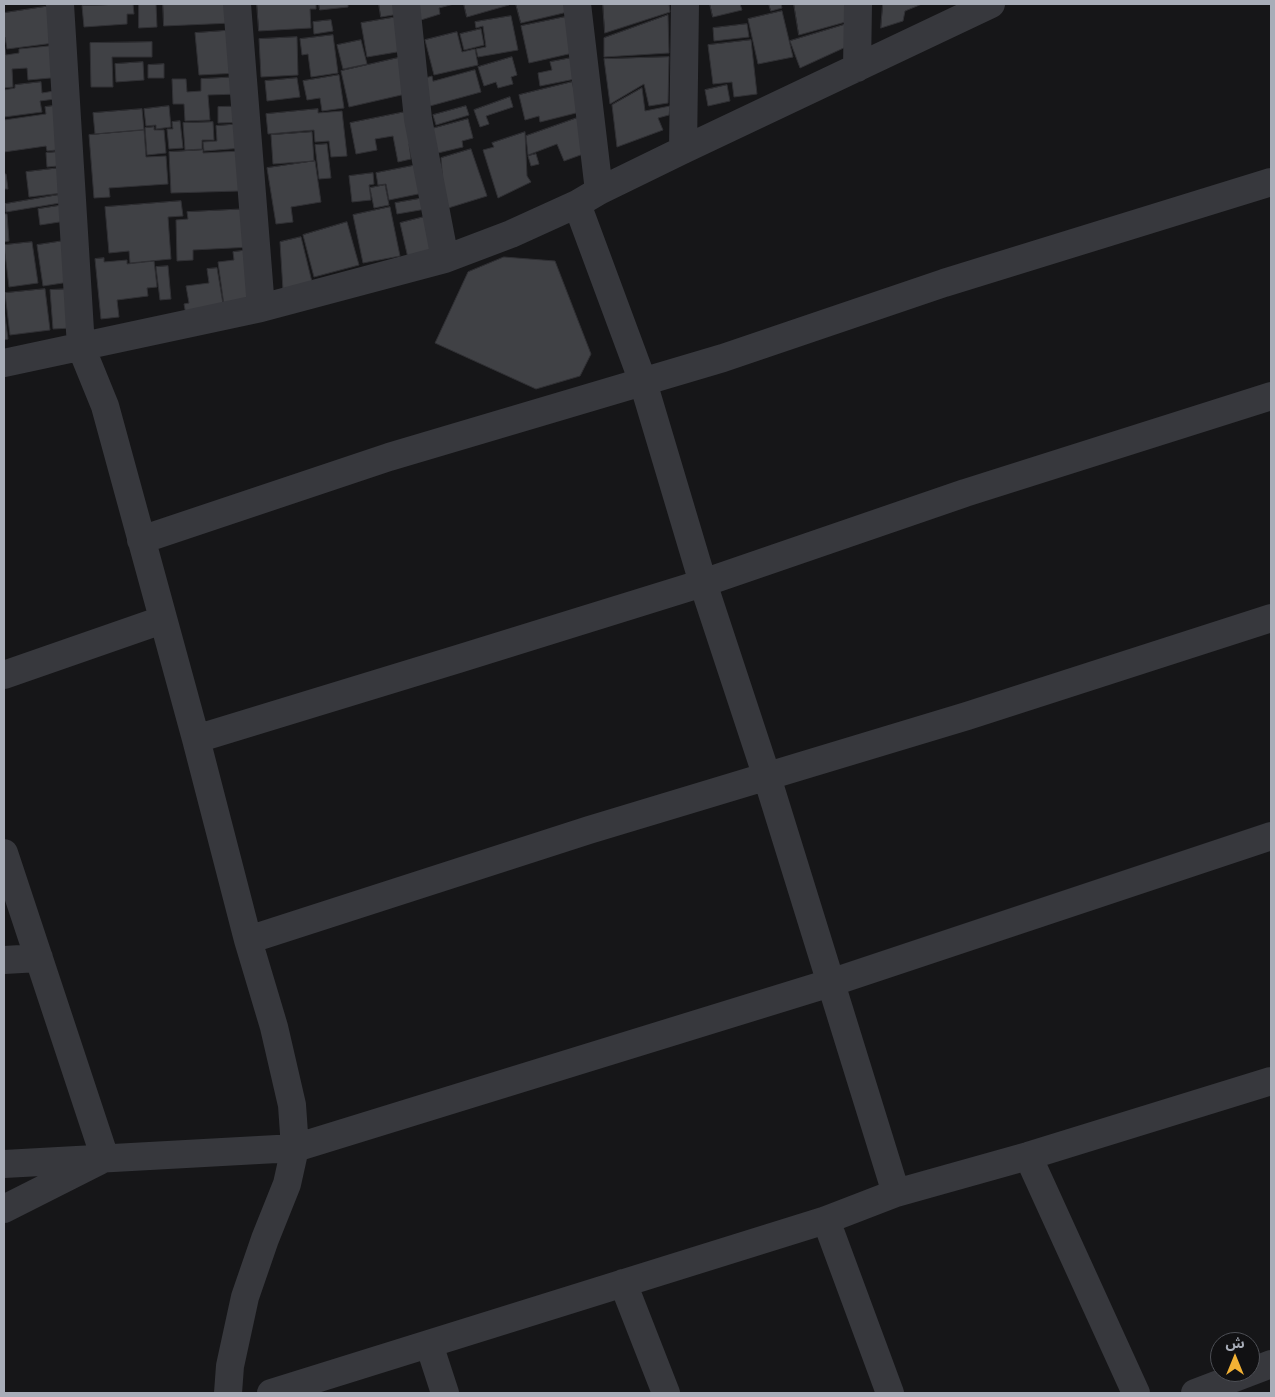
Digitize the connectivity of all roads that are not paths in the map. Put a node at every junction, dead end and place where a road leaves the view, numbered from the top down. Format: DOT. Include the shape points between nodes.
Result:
graph roads {
  1 [pos="60,4"];
  2 [pos="237,4"];
  3 [pos="406,4"];
  4 [pos="577,4"];
  5 [pos="685,4"];
  6 [pos="858,4"];
  7 [pos="991,4"];
  8 [pos="856,68"];
  9 [pos="683,150"];
  10 [pos="1271,182"];
  11 [pos="588,198"];
  12 [pos="445,259"];
  13 [pos="261,308"];
  14 [pos="81,347"];
  15 [pos="4,363"];
  16 [pos="643,382"];
  17 [pos="1271,396"];
  18 [pos="141,540"];
  19 [pos="703,583"];
  20 [pos="1271,618"];
  21 [pos="162,620"];
  22 [pos="4,676"];
  23 [pos="196,739"];
  24 [pos="767,777"];
  25 [pos="1271,836"];
  26 [pos="4,853"];
  27 [pos="248,940"];
  28 [pos="38,958"];
  29 [pos="4,960"];
  30 [pos="830,983"];
  31 [pos="1271,1081"];
  32 [pos="295,1148"];
  33 [pos="1028,1156"];
  34 [pos="105,1158"];
  35 [pos="4,1164"];
  36 [pos="896,1193"];
  37 [pos="4,1210"];
  38 [pos="826,1220"];
  39 [pos="623,1283"];
  40 [pos="429,1344"];
  41 [pos="1271,1364"];
  42 [pos="228,1393"];
  43 [pos="271,1393"];
  44 [pos="445,1393"];
  45 [pos="666,1393"];
  46 [pos="890,1393"];
  47 [pos="1136,1393"];
  48 [pos="1195,1393"];
  1 -- 14 [label="street"];
  2 -- 13 [label="street"];
  3 -- 12 [label="street" via="418,119"];
  4 -- 11 [label="street"];
  5 -- 9 [label="street"];
  6 -- 8 [label="street"];
  7 -- 8 [label="street"];
  8 -- 9 [label="street"];
  9 -- 11 [label="street"];
  10 -- 16 [label="street" via="944,283"];
  11 -- 12 [label="street" via="511,234"];
  11 -- 16 [label="street"];
  12 -- 13 [label="street"];
  13 -- 14 [label="street"];
  14 -- 15 [label="street"];
  14 -- 18 [label="street" via="105,406"];
  16 -- 18 [label="street" via="389,457"];
  16 -- 19 [label="street"];
  17 -- 19 [label="street" via="965,493"];
  18 -- 21 [label="street"];
  19 -- 23 [label="street"];
  19 -- 24 [label="street"];
  20 -- 24 [label="street"];
  21 -- 22 [label="street"];
  21 -- 23 [label="street"];
  23 -- 27 [label="street"];
  24 -- 27 [label="street" via="589,830"];
  24 -- 30 [label="street"];
  25 -- 30 [label="street"];
  26 -- 28 [label="street"];
  27 -- 32 [label="street" via="274,1027 292,1105"];
  28 -- 29 [label="street"];
  28 -- 34 [label="street"];
  30 -- 32 [label="street"];
  30 -- 36 [label="street"];
  31 -- 33 [label="street"];
  32 -- 34 [label="street"];
  32 -- 42 [label="street" via="288,1184 245,1297 230,1366"];
  33 -- 36 [label="street"];
  33 -- 47 [label="street"];
  34 -- 35 [label="street"];
  34 -- 37 [label="street"];
  36 -- 38 [label="street"];
  38 -- 39 [label="street"];
  38 -- 46 [label="street"];
  39 -- 40 [label="street"];
  39 -- 45 [label="street"];
  40 -- 43 [label="street"];
  40 -- 44 [label="street"];
  41 -- 48 [label="street"];
}
